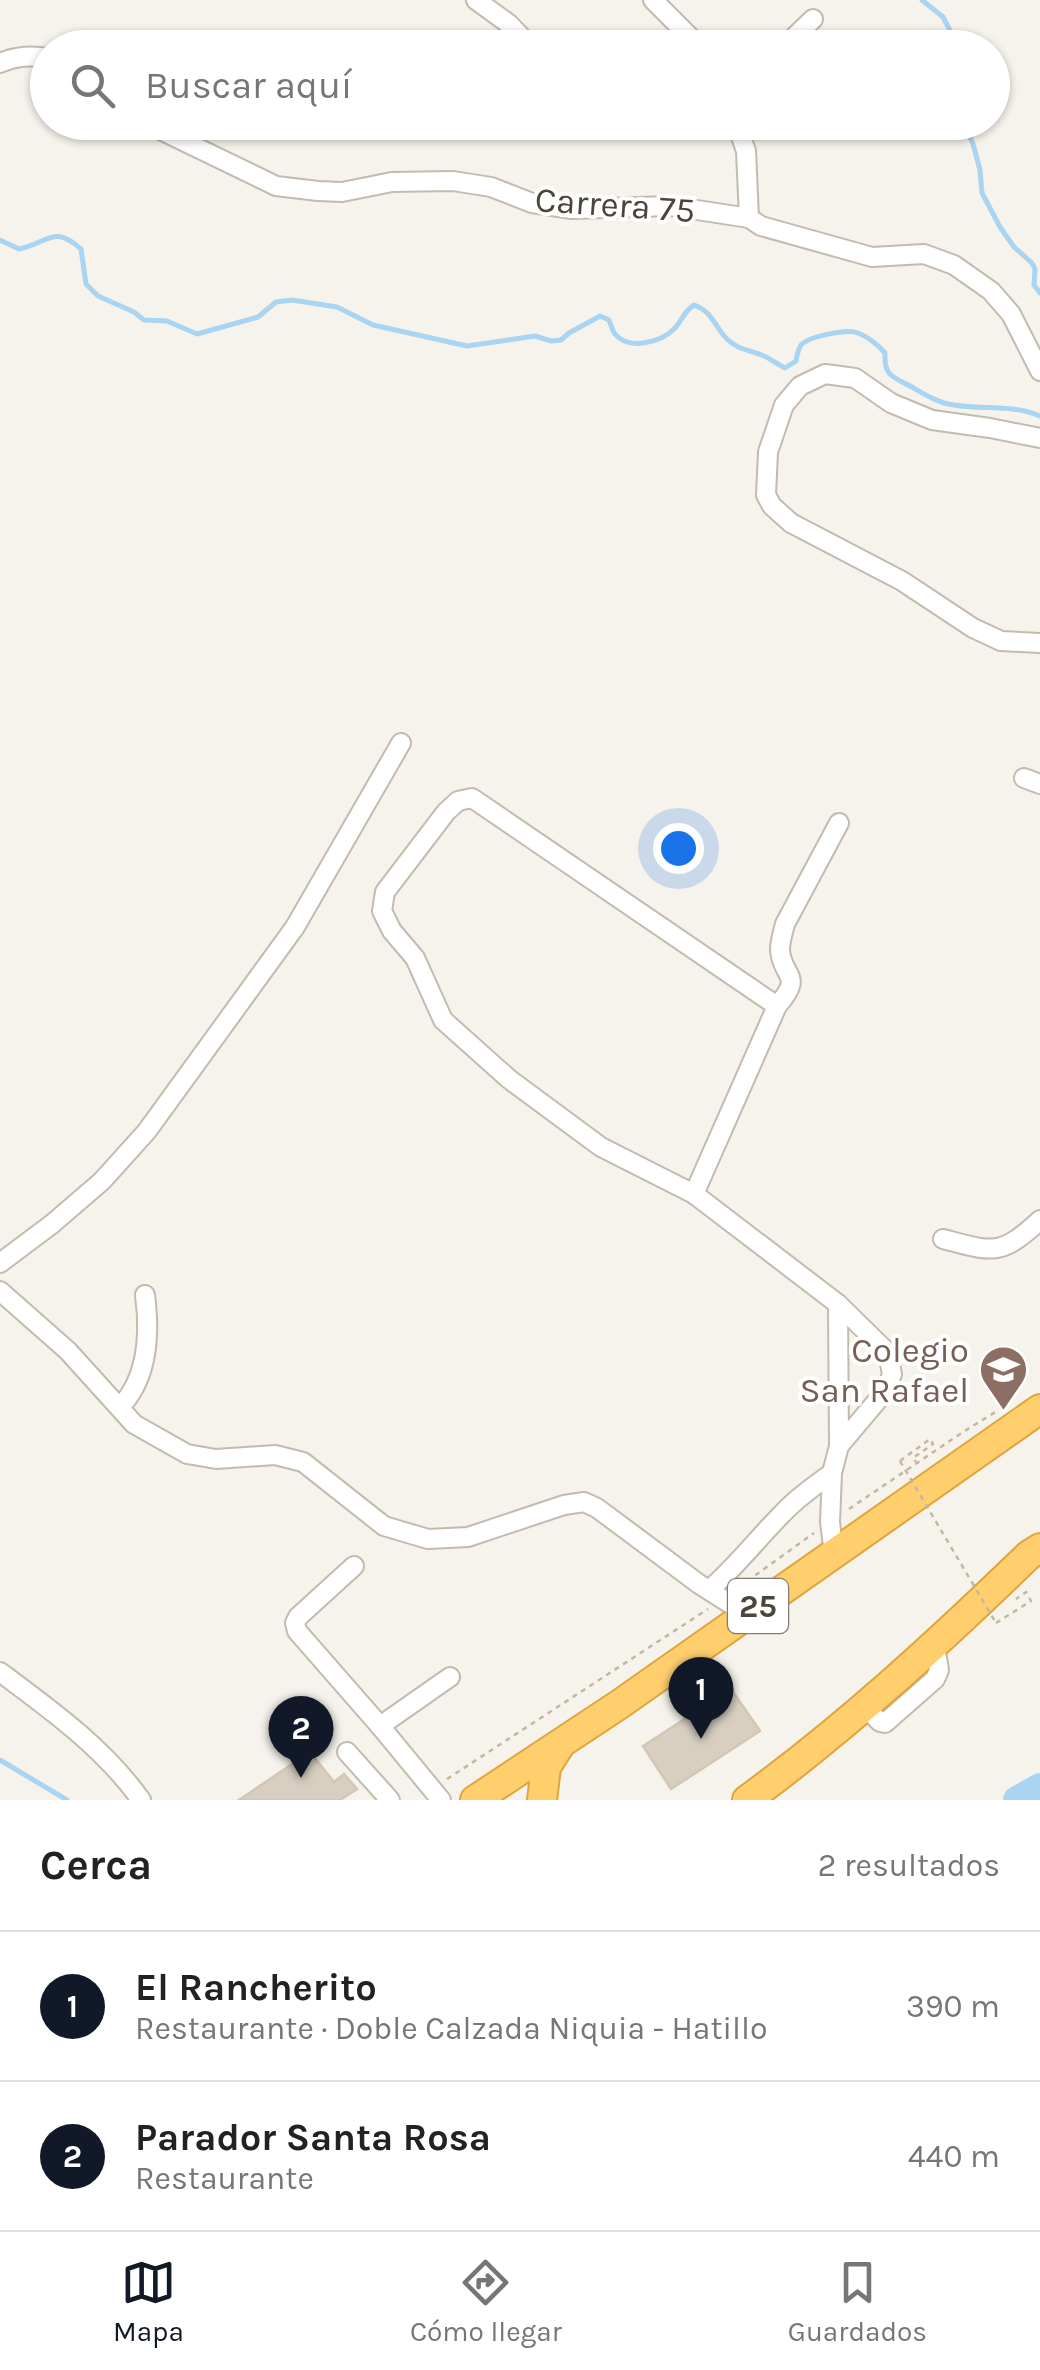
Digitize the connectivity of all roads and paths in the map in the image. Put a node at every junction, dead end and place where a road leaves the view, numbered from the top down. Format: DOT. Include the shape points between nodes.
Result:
graph roads {
  1 [pos="476,0"];
  2 [pos="653,0"];
  3 [pos="814,19"];
  4 [pos="515,30"];
  5 [pos="683,30"];
  6 [pos="802,30"];
  7 [pos="30,56"];
  8 [pos="0,63"];
  9 [pos="181,140"];
  10 [pos="742,140"];
  11 [pos="749,218"];
  12 [pos="1040,372"];
  13 [pos="1040,438"];
  14 [pos="1040,643"];
  15 [pos="402,743"];
  16 [pos="839,823"];
  17 [pos="777,1006"];
  18 [pos="694,1194"];
  19 [pos="1040,1220"];
  20 [pos="942,1239"];
  21 [pos="0,1262"];
  22 [pos="0,1291"];
  23 [pos="145,1295"];
  24 [pos="838,1304"];
  25 [pos="120,1408"];
  26 [pos="1040,1409"];
  27 [pos="839,1446"];
  28 [pos="917,1463"];
  29 [pos="832,1474"];
  30 [pos="1040,1548"];
  31 [pos="834,1554"];
  32 [pos="354,1566"];
  33 [pos="710,1590"];
  34 [pos="1012,1601"];
  35 [pos="746,1614"];
  36 [pos="0,1672"];
  37 [pos="450,1677"];
  38 [pos="380,1726"];
  39 [pos="561,1743"];
  40 [pos="347,1752"];
  41 [pos="142,1800"];
  42 [pos="390,1800"];
  43 [pos="441,1800"];
  44 [pos="474,1800"];
  45 [pos="542,1800"];
  46 [pos="747,1800"];
  1 -- 4 [label="street"];
  2 -- 5 [label="street"];
  3 -- 6 [label="street"];
  7 -- 8 [label="street"];
  9 -- 11 [label="street, Carrera 75" via="276,186 342,192 392,182 454,181 572,209 671,206"];
  10 -- 11 [label="street"];
  11 -- 12 [label="street, Carrera 75" via="872,257 924,254 954,264 1011,314"];
  13 -- 14 [label="street" via="932,420 854,378 826,374 800,386 784,405 768,452 766,496 790,522 902,581 973,628 1001,641"];
  15 -- 21 [label="street" via="294,927 147,1130 102,1181"];
  16 -- 17 [label="street" via="781,938 791,982"];
  17 -- 18 [label="street"];
  17 -- 18 [label="street" via="472,798 446,812 385,892 382,912 415,958 443,1020 509,1080 601,1147"];
  18 -- 24 [label="street"];
  19 -- 20 [label="street" via="1004,1249"];
  22 -- 25 [label="street"];
  23 -- 25 [label="street" via="147,1344"];
  24 -- 27 [label="street"];
  24 -- 27 [label="street" via="888,1353 892,1374"];
  25 -- 33 [label="street" via="134,1424 187,1454 275,1455 303,1462 384,1526 428,1539 468,1537 584,1502"];
  26 -- 31 [label="highway, 25"];
  27 -- 29 [label="street"];
  28 -- 34 [label="path, bridge" via="913,1458 933,1444 930,1439 900,1461 996,1623 1031,1601 1026,1592"];
  29 -- 31 [label="street"];
  29 -- 33 [label="street" via="794,1503"];
  30 -- 46 [label="highway" via="865,1707"];
  31 -- 35 [label="highway, 25"];
  32 -- 38 [label="street" via="295,1623"];
  33 -- 35 [label="street"];
  35 -- 39 [label="highway, 25"];
  36 -- 41 [label="street" via="120,1770"];
  37 -- 38 [label="street"];
  38 -- 43 [label="street"];
  39 -- 44 [label="highway, 25"];
  39 -- 45 [label="highway" via="546,1768"];
  40 -- 42 [label="street"];
}
